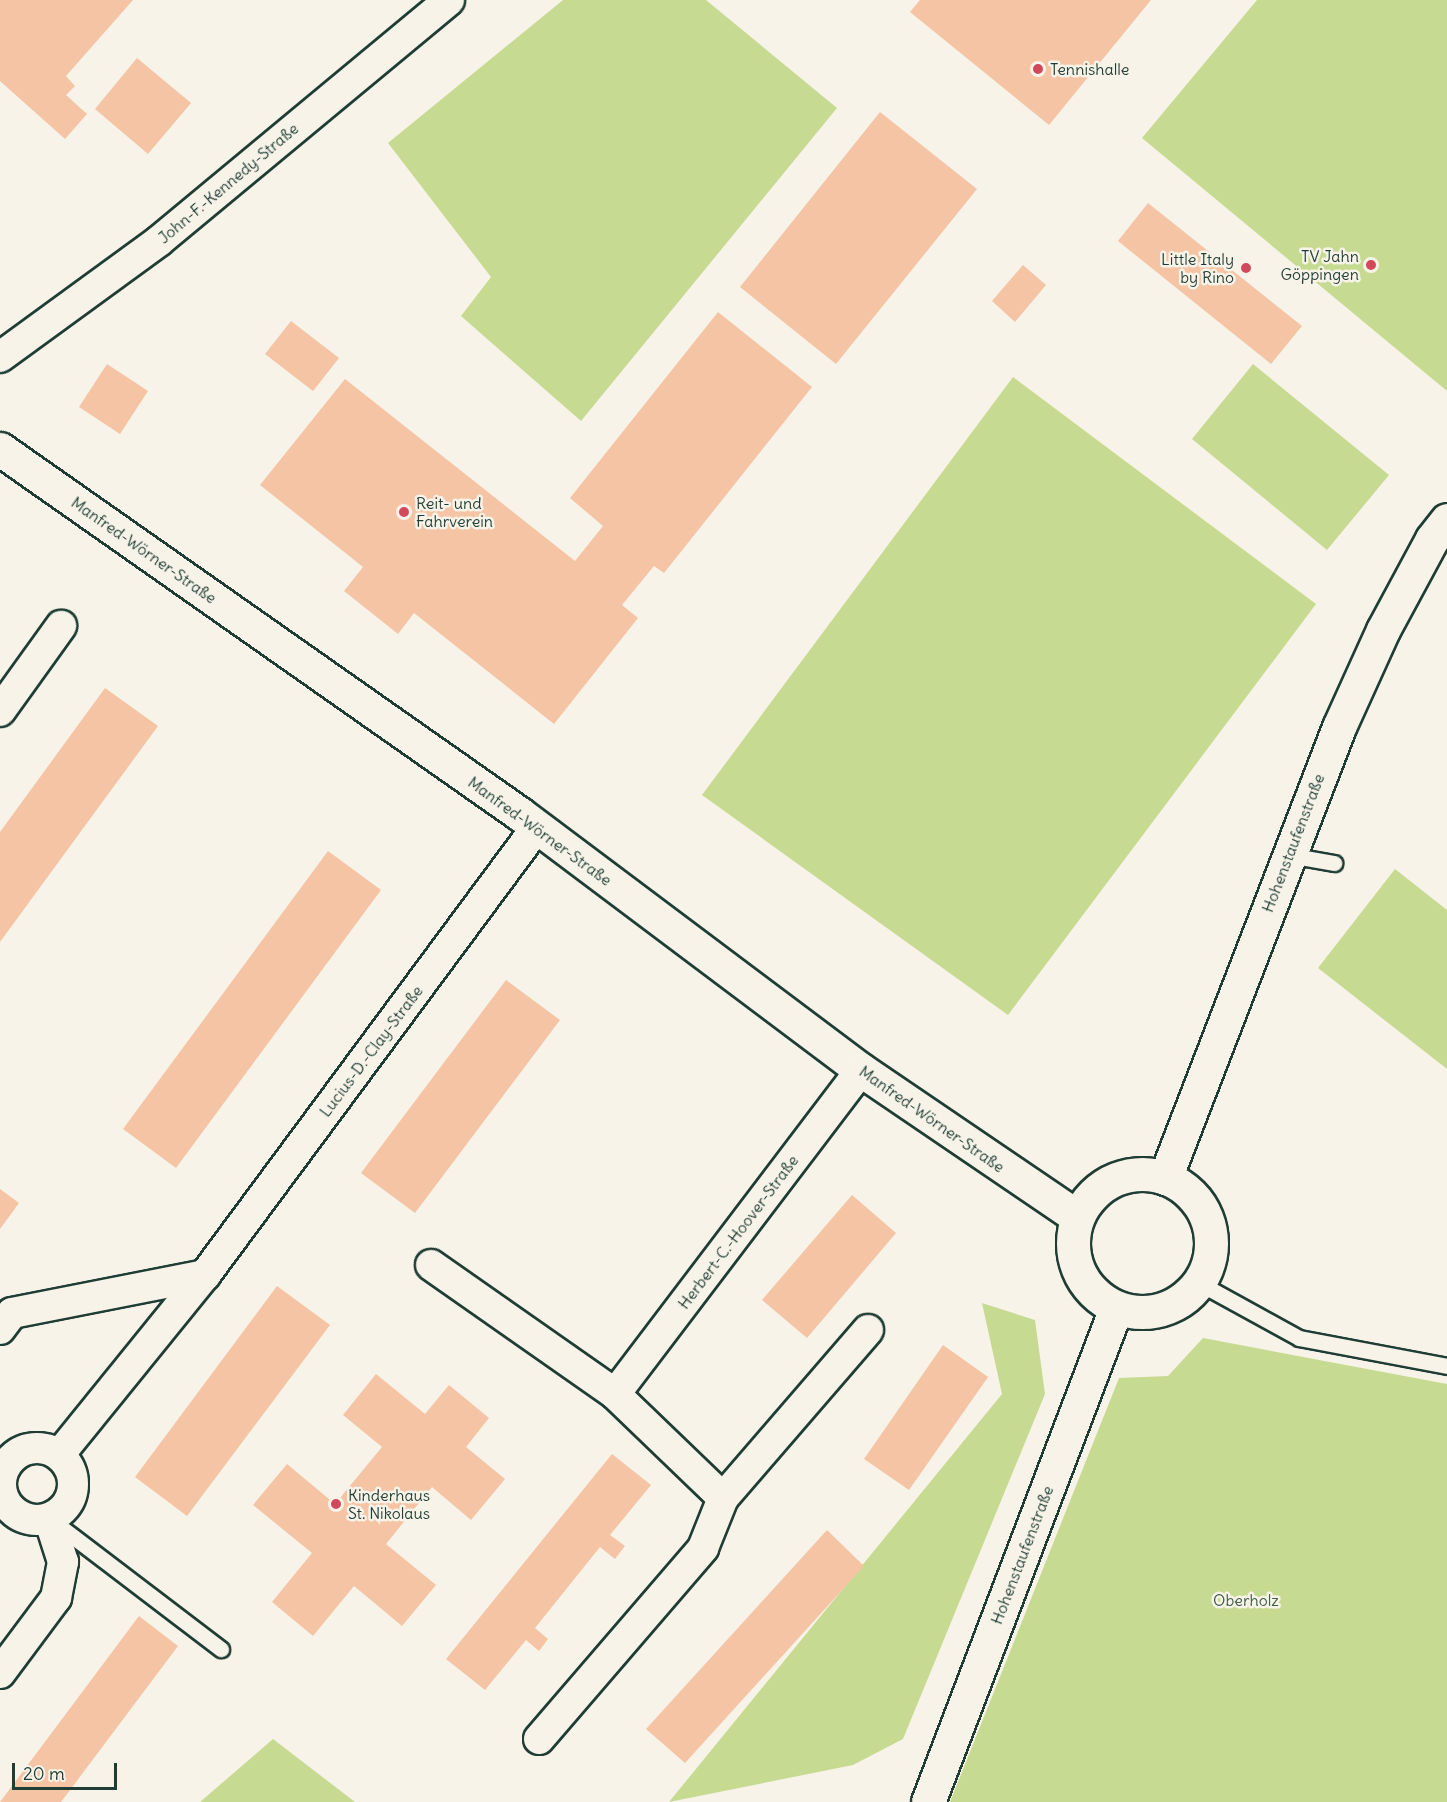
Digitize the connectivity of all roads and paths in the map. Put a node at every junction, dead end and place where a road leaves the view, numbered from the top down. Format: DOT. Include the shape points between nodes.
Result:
graph roads {
  1 [pos="449,0"];
  2 [pos="0,357"];
  3 [pos="0,449"];
  4 [pos="1442,536"];
  5 [pos="61,626"];
  6 [pos="0,711"];
  7 [pos="537,827"];
  8 [pos="1288,855"];
  9 [pos="1334,863"];
  10 [pos="861,1070"];
  11 [pos="1165,1178"];
  12 [pos="1077,1217"];
  13 [pos="431,1265"];
  14 [pos="205,1275"];
  15 [pos="1199,1283"];
  16 [pos="1116,1308"];
  17 [pos="0,1329"];
  18 [pos="868,1330"];
  19 [pos="1447,1366"];
  20 [pos="615,1394"];
  21 [pos="58,1455"];
  22 [pos="723,1498"];
  23 [pos="49,1518"];
  24 [pos="221,1649"];
  25 [pos="0,1673"];
  26 [pos="539,1739"];
  27 [pos="928,1802"];
  1 -- 2 [label="street, John-F.-Kennedy-Straße" via="159,241"];
  3 -- 7 [label="main road, Manfred-Wörner-Straße"];
  4 -- 8 [label="main road, Hohenstaufenstraße" via="1344,716"];
  5 -- 6 [label="street"];
  7 -- 10 [label="main road, Manfred-Wörner-Straße"];
  7 -- 14 [label="street, Lucius-D.-Clay-Straße"];
  8 -- 9 [label="lane"];
  8 -- 11 [label="main road, Hohenstaufenstraße"];
  10 -- 12 [label="main road, Manfred-Wörner-Straße"];
  10 -- 20 [label="street, Herbert-C.-Hoover-Straße"];
  11 -- 12 [label="main road" via="1148,1174 1113,1180 1098,1189"];
  11 -- 15 [label="main road" via="1188,1192 1205,1213 1212,1249"];
  12 -- 16 [label="main road" via="1072,1238 1074,1260 1097,1297"];
  13 -- 20 [label="street"];
  14 -- 17 [label="street" via="12,1313"];
  14 -- 21 [label="street, Lucius-D.-Clay-Straße"];
  15 -- 16 [label="main road" via="1183,1300 1162,1310 1139,1313"];
  15 -- 19 [label="lane" via="1299,1338"];
  16 -- 27 [label="main road, Hohenstaufenstraße"];
  18 -- 22 [label="street"];
  20 -- 22 [label="street"];
  21 -- 23 [label="street" via="72,1473 73,1483 67,1505"];
  21 -- 23 [label="street" via="35,1448 23,1450 4,1467 1,1479 6,1503 15,1513 25,1518"];
  22 -- 26 [label="street" via="703,1548"];
  23 -- 24 [label="lane"];
  23 -- 25 [label="street" via="63,1562 56,1598"];
}
